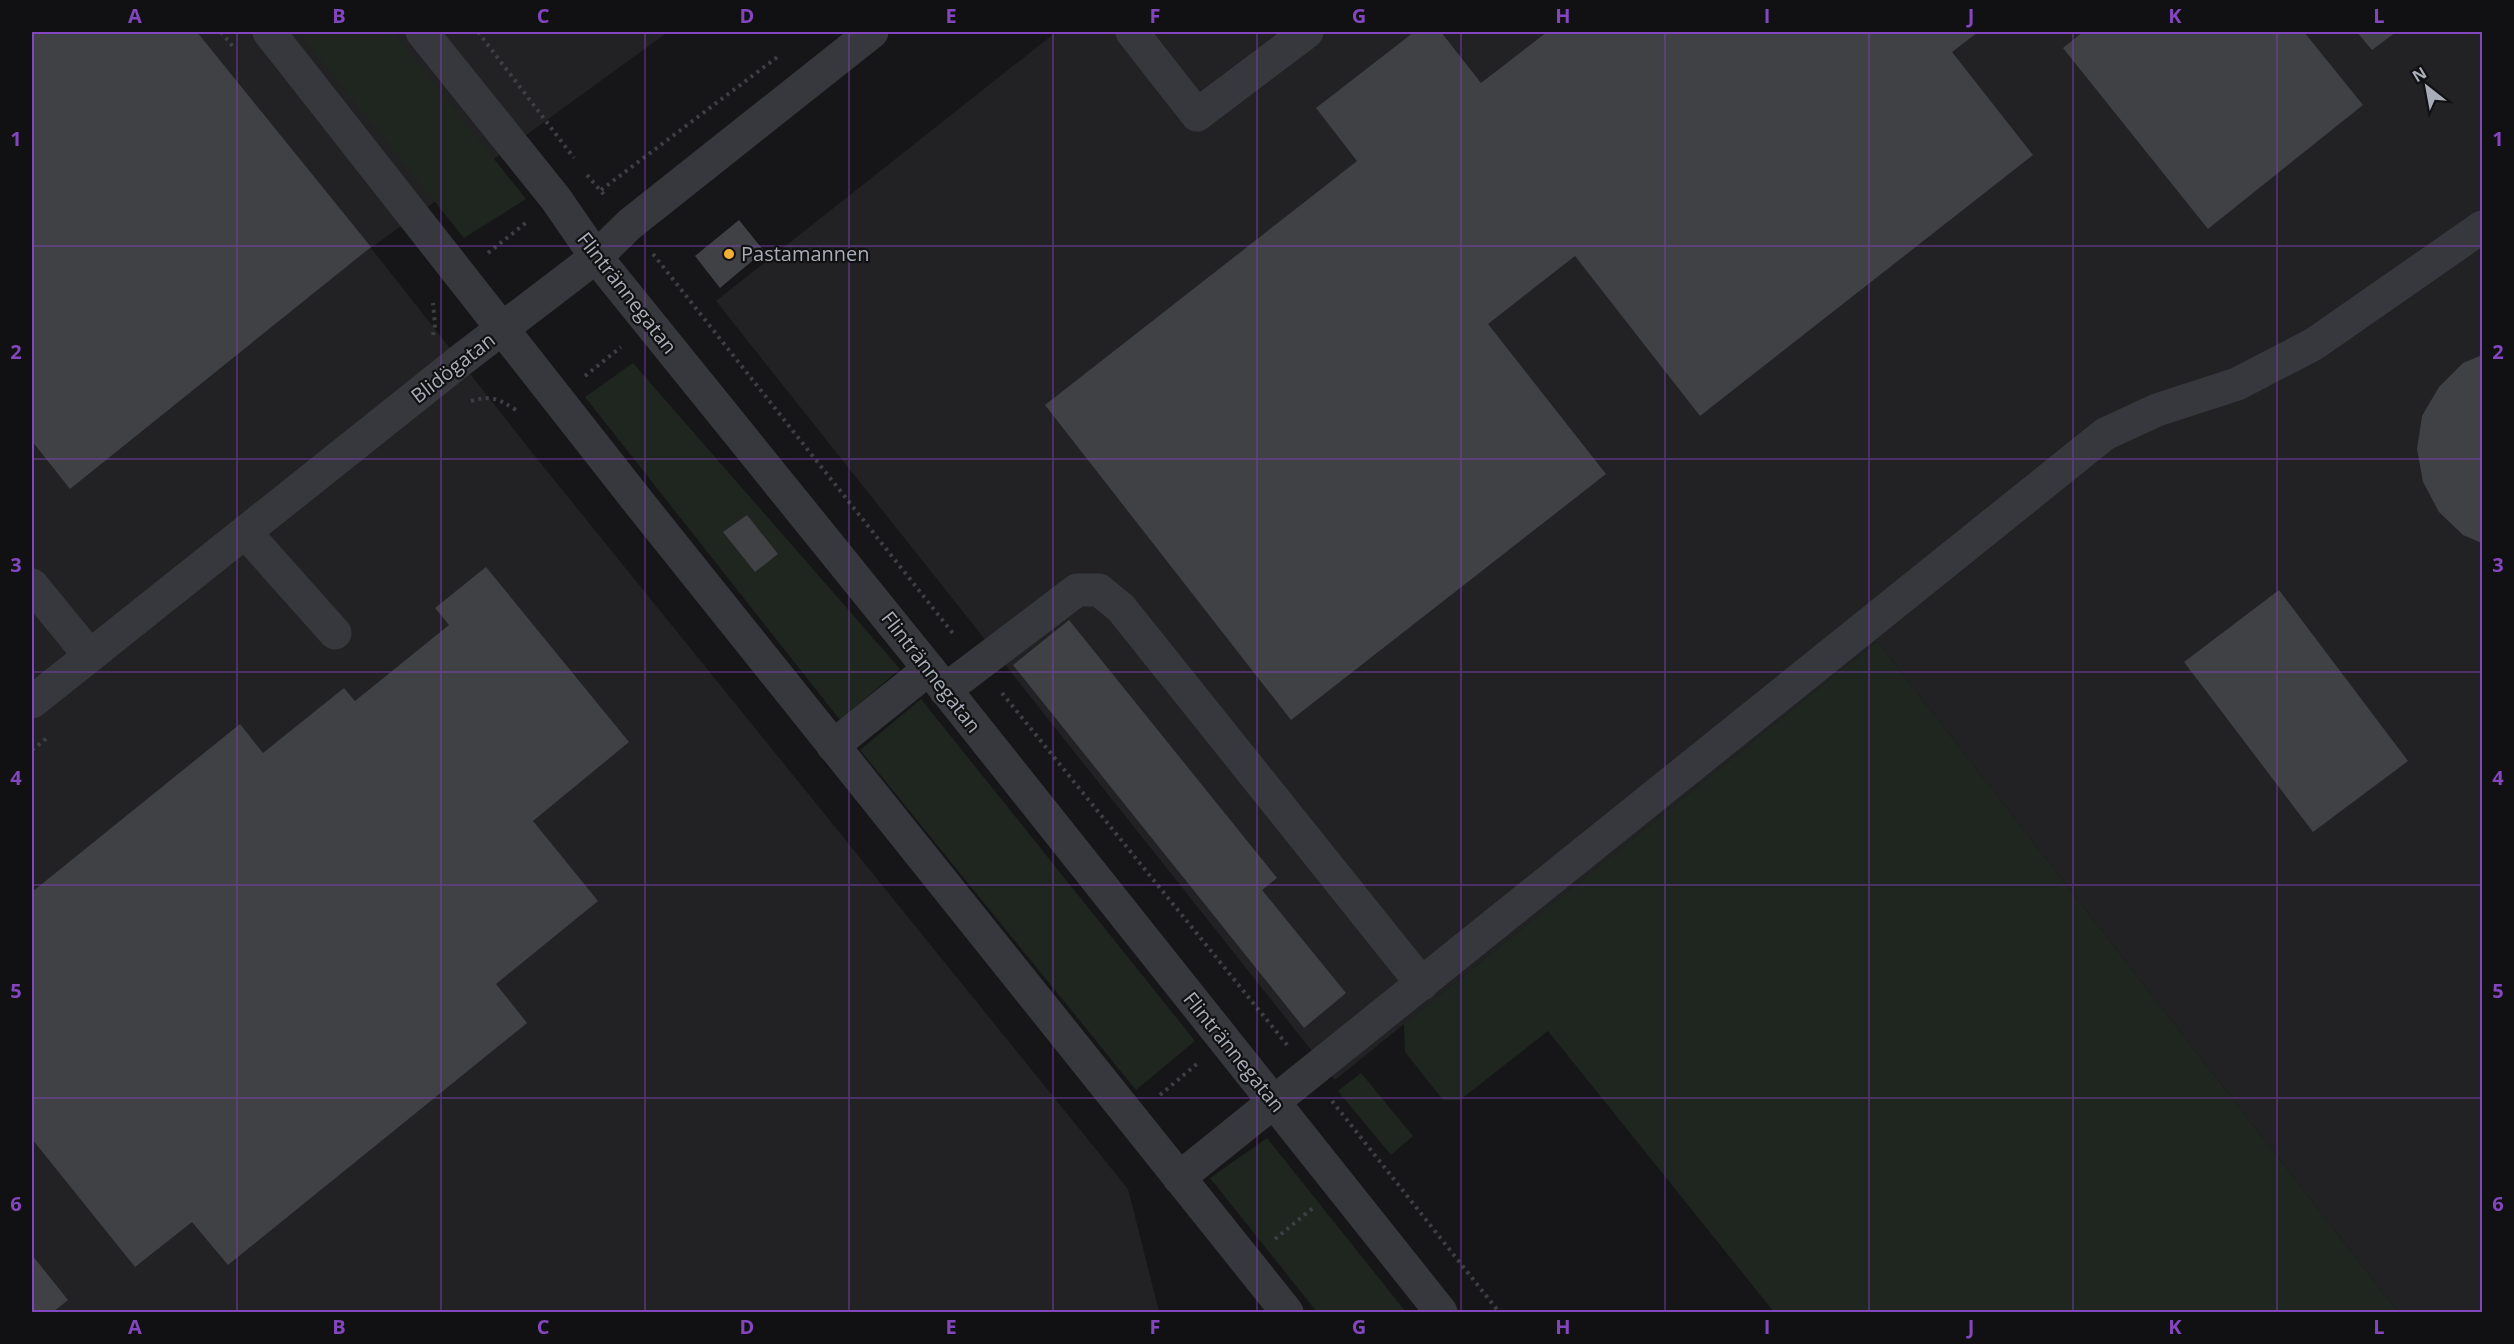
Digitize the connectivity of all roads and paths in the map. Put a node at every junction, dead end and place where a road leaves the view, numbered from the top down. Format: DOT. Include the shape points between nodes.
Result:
graph roads {
  1 [pos="269,32"];
  2 [pos="422,32"];
  3 [pos="478,32"];
  4 [pos="872,32"];
  5 [pos="1132,32"];
  6 [pos="1306,32"];
  7 [pos="783,52"];
  8 [pos="579,165"];
  9 [pos="586,174"];
  10 [pos="630,224"];
  11 [pos="2482,226"];
  12 [pos="596,257"];
  13 [pos="687,296"];
  14 [pos="651,323"];
  15 [pos="504,329"];
  16 [pos="558,397"];
  17 [pos="246,532"];
  18 [pos="32,585"];
  19 [pos="335,633"];
  20 [pos="90,656"];
  21 [pos="978,664"];
  22 [pos="937,679"];
  23 [pos="32,702"];
  24 [pos="833,746"];
  25 [pos="1422,984"];
  26 [pos="1260,1012"];
  27 [pos="1225,1041"];
  28 [pos="1310,1074"];
  29 [pos="1274,1103"];
  30 [pos="1132,1118"];
  31 [pos="1179,1178"];
  32 [pos="1340,1186"];
  33 [pos="1247,1262"];
  34 [pos="1287,1312"];
  35 [pos="1441,1312"];
  36 [pos="1499,1312"];
  1 -- 15 [label="street"];
  2 -- 12 [label="street, Flintrännegatan" via="556,199"];
  3 -- 8 [label="path"];
  4 -- 10 [label="street, Blidögatan"];
  5 -- 6 [label="street" via="1197,116"];
  7 -- 9 [label="path" via="601,190"];
  10 -- 12 [label="street, Blidögatan"];
  10 -- 13 [label="path"];
  11 -- 25 [label="street" via="2314,344 2237,384 2157,410 2105,434"];
  12 -- 14 [label="street, Flintrännegatan"];
  12 -- 15 [label="street, Blidögatan"];
  13 -- 14 [label="path"];
  13 -- 21 [label="path"];
  14 -- 16 [label="path"];
  14 -- 22 [label="street, Flintrännegatan"];
  15 -- 16 [label="street"];
  15 -- 17 [label="street, Blidögatan"];
  16 -- 24 [label="street"];
  17 -- 19 [label="street"];
  17 -- 20 [label="street, Blidögatan"];
  18 -- 20 [label="street"];
  20 -- 23 [label="street, Blidögatan"];
  21 -- 22 [label="street"];
  21 -- 25 [label="street" via="1077,590 1099,590 1121,608"];
  21 -- 26 [label="path"];
  22 -- 24 [label="street"];
  22 -- 27 [label="street, Flintrännegatan"];
  24 -- 30 [label="street"];
  25 -- 28 [label="street"];
  26 -- 27 [label="path"];
  26 -- 28 [label="path"];
  27 -- 29 [label="street, Flintrännegatan"];
  27 -- 30 [label="path"];
  28 -- 29 [label="street"];
  28 -- 36 [label="path"];
  29 -- 31 [label="street"];
  29 -- 32 [label="street, Flintrännegatan"];
  30 -- 31 [label="street"];
  31 -- 33 [label="street"];
  32 -- 33 [label="path"];
  32 -- 35 [label="street, Flintrännegatan"];
  33 -- 34 [label="street"];
}
